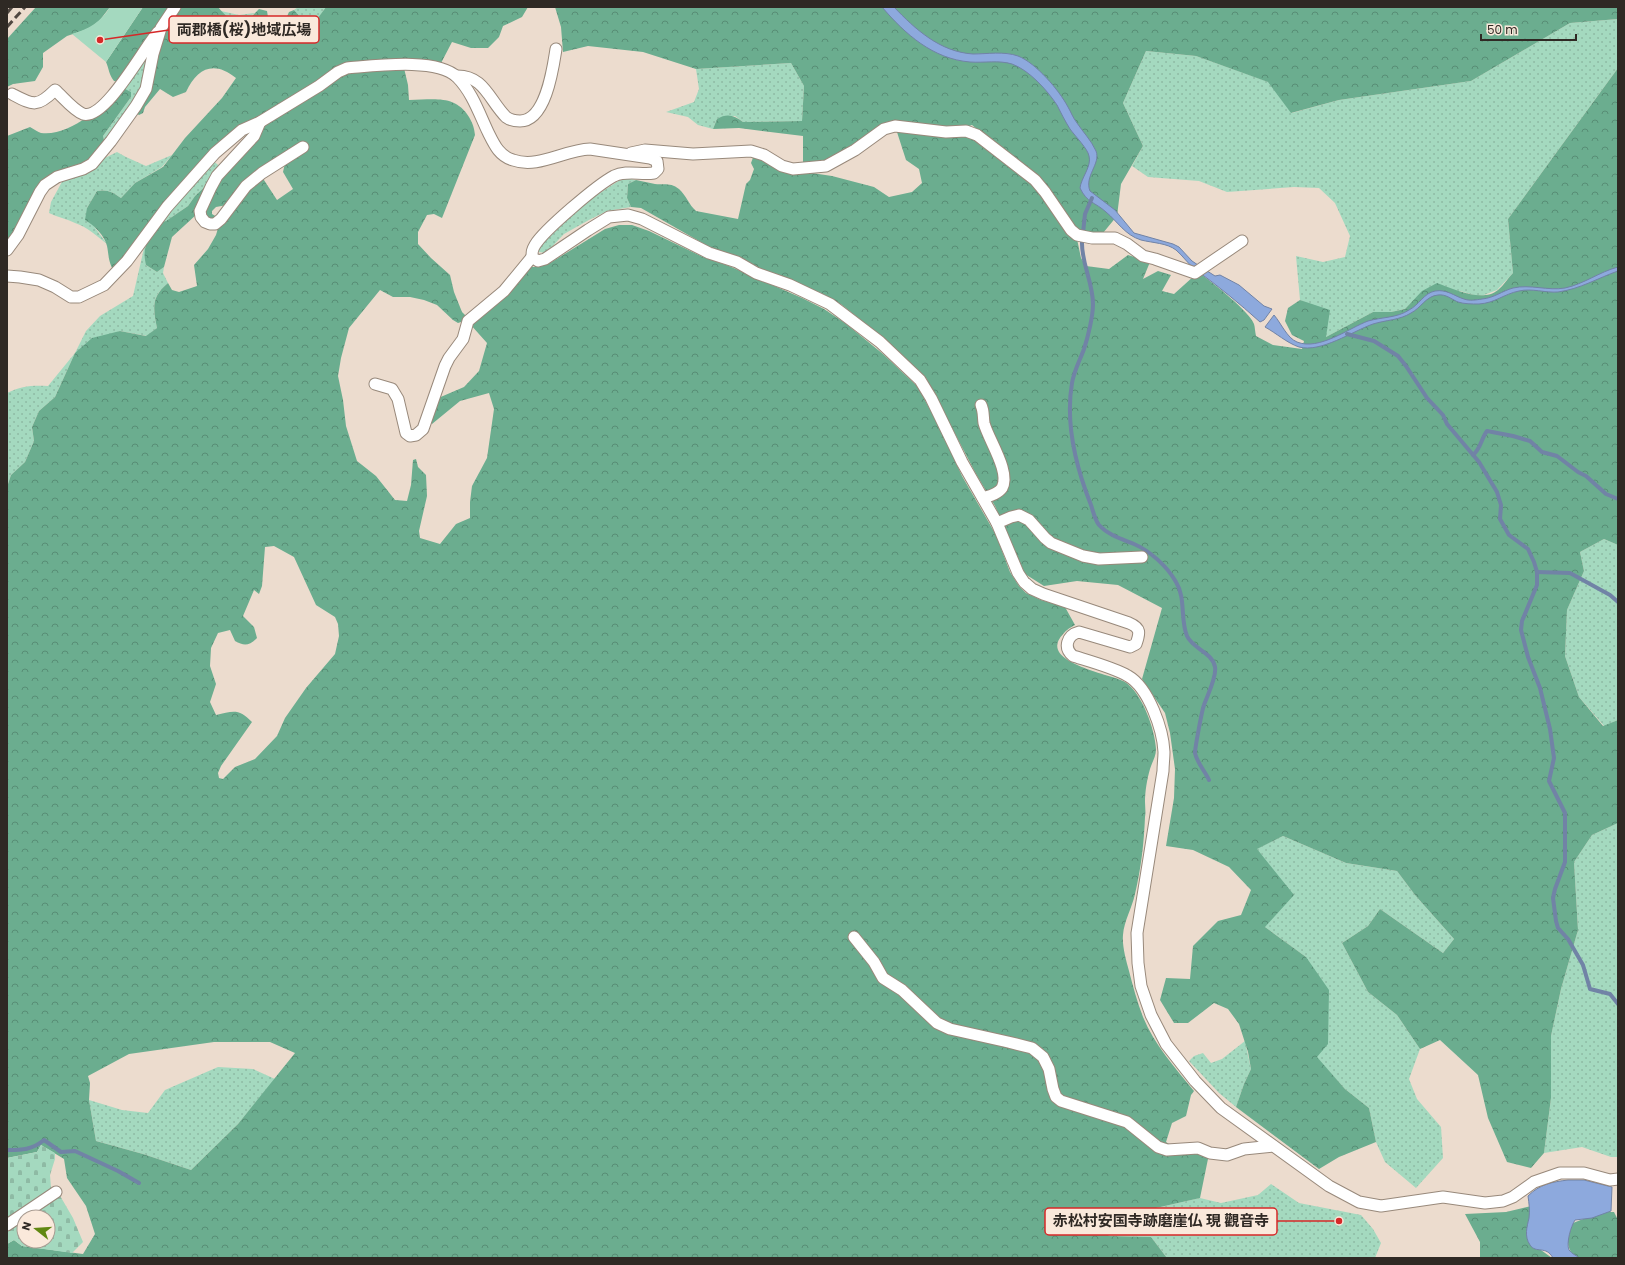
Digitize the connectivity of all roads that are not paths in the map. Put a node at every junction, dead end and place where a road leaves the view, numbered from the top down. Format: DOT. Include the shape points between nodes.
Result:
graph roads {
  1 [pos="175,7"];
  2 [pos="161,28"];
  3 [pos="556,49"];
  4 [pos="456,76"];
  5 [pos="12,94"];
  6 [pos="260,122"];
  7 [pos="303,147"];
  8 [pos="624,154"];
  9 [pos="1242,241"];
  10 [pos="7,250"];
  11 [pos="532,257"];
  12 [pos="7,276"];
  13 [pos="375,384"];
  14 [pos="981,405"];
  15 [pos="983,498"];
  16 [pos="997,523"];
  17 [pos="1142,557"];
  18 [pos="854,937"];
  19 [pos="1273,1146"];
  20 [pos="1618,1179"];
  21 [pos="56,1192"];
  22 [pos="7,1225"];
  1 -- 2 [label="street"];
  2 -- 5 [label="street" via="150,40 127,79 110,98 90,114 77,111 55,90 39,103"];
  2 -- 10 [label="street" via="146,89 136,106 92,164 57,177 45,185"];
  3 -- 4 [label="street" via="541,107 533,116 523,121 507,118 484,88 467,76"];
  4 -- 6 [label="street" via="443,69 422,64 347,68"];
  4 -- 8 [label="street" via="475,103 498,151 513,160 530,163 590,149"];
  6 -- 7 [label="street" via="254,136 217,176 200,211 205,222 215,224 222,219 246,186"];
  6 -- 12 [label="street" via="242,130 215,153 167,207 127,261 104,285 79,297 71,297 39,280"];
  8 -- 9 [label="street" via="645,150 693,154 752,151 793,169 826,166 855,150 884,129 895,126 946,132 966,131 977,135 1035,180 1077,235 1115,238 1144,256 1194,273"];
  8 -- 11 [label="street" via="657,161 658,169 654,173 613,176 552,227 535,245"];
  11 -- 13 [label="street" via="504,291 468,321 463,339 447,362 423,429 419,433 410,436 406,433 398,399 392,389"];
  11 -- 15 [label="street" via="538,261 545,259 609,217 628,215 642,219 709,253 737,262 756,273 830,304 880,342 920,380"];
  14 -- 15 [label="street" via="984,423 998,455 1004,478 1001,490"];
  15 -- 16 [label="street"];
  16 -- 17 [label="street" via="1019,515 1029,520 1051,543 1083,556 1099,559"];
  16 -- 19 [label="street" via="1018,573 1032,589 1129,623 1139,630 1136,644 1130,646 1079,632 1071,635 1067,646 1073,656 1129,676 1138,684 1153,709 1162,738 1163,771 1137,933 1141,986 1151,1015 1166,1044 1195,1081 1222,1108"];
  18 -- 19 [label="street" via="884,978 902,990 937,1023 950,1029 1032,1048 1043,1058 1049,1069 1056,1097 1061,1101 1127,1122 1158,1147 1167,1150 1198,1148 1210,1153 1227,1155"];
  19 -- 20 [label="street" via="1329,1186 1358,1202 1381,1206 1443,1197 1484,1203 1503,1201 1534,1182 1560,1173 1584,1173 1610,1180"];
  21 -- 22 [label="street"];
}
